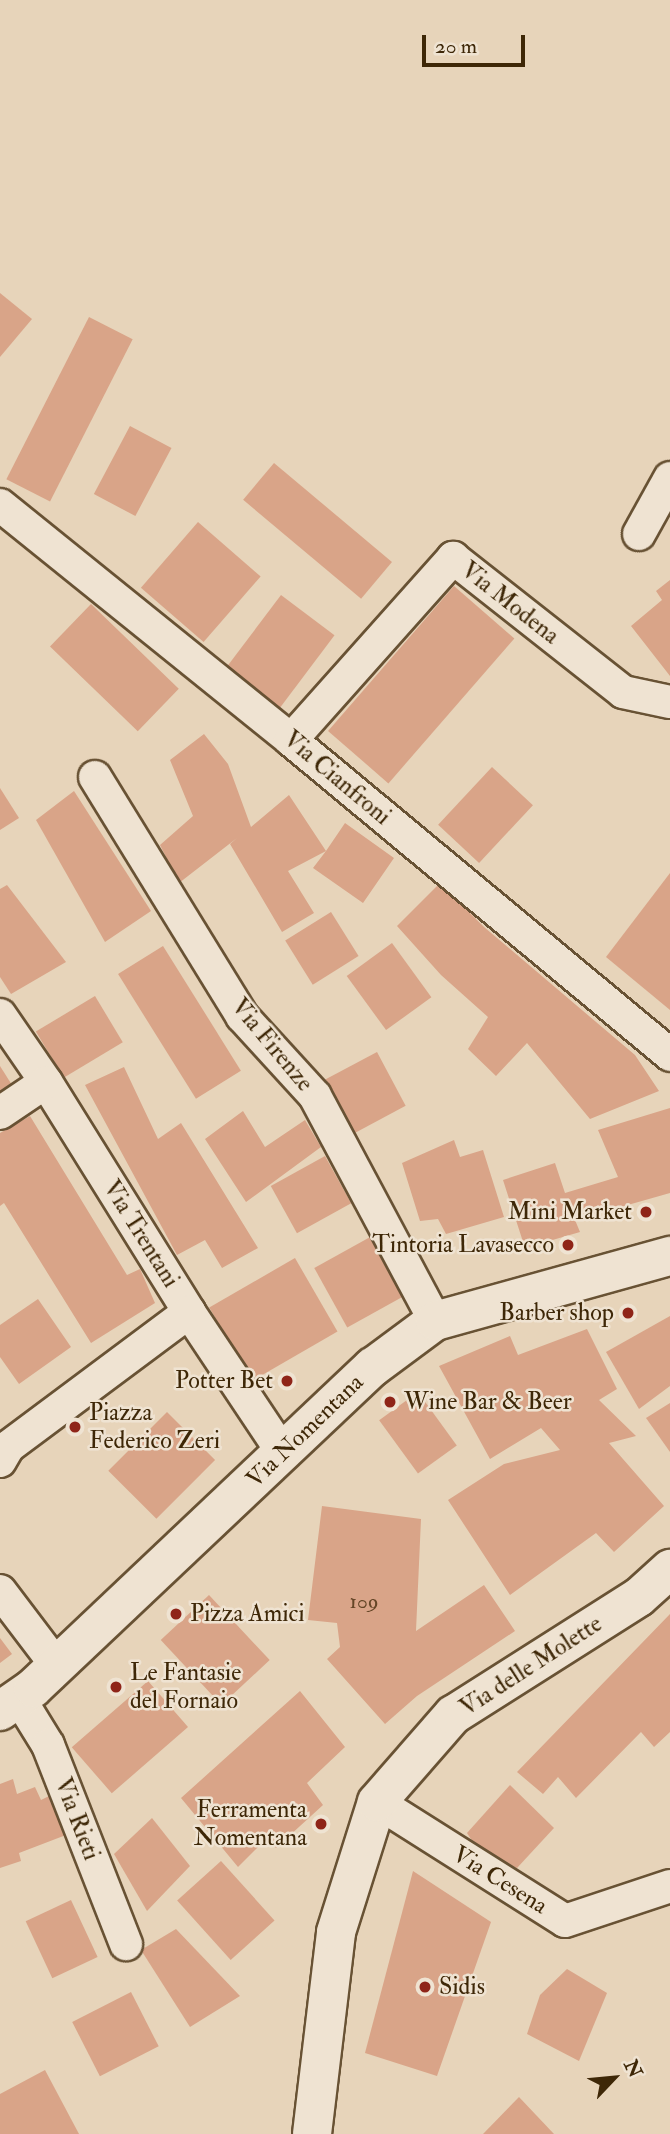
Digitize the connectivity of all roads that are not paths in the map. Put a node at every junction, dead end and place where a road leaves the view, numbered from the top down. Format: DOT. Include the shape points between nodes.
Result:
graph roads {
  1 [pos="670,478"];
  2 [pos="0,505"];
  3 [pos="639,534"];
  4 [pos="670,702"];
  5 [pos="291,740"];
  6 [pos="94,777"];
  7 [pos="0,1014"];
  8 [pos="670,1055"];
  9 [pos="47,1082"];
  10 [pos="0,1113"];
  11 [pos="670,1256"];
  12 [pos="189,1312"];
  13 [pos="435,1321"];
  14 [pos="3,1447"];
  15 [pos="283,1453"];
  16 [pos="670,1569"];
  17 [pos="0,1591"];
  18 [pos="57,1666"];
  19 [pos="9,1704"];
  20 [pos="377,1802"];
  21 [pos="670,1886"];
  22 [pos="126,1944"];
  23 [pos="312,2134"];
  1 -- 3 [label="street"];
  2 -- 5 [label="street, Via Cianfroni"];
  4 -- 5 [label="street, Via Modena" via="622,692 453,558"];
  5 -- 8 [label="street, Via Cianfroni"];
  6 -- 13 [label="street, Via Firenze" via="242,1016 315,1096"];
  7 -- 9 [label="street, Via Trentani"];
  9 -- 10 [label="street"];
  9 -- 12 [label="street, Via Trentani"];
  11 -- 13 [label="main road, Via Nomentana"];
  12 -- 14 [label="street"];
  12 -- 15 [label="street, Via Trentani"];
  13 -- 15 [label="main road, Via Nomentana" via="373,1367"];
  15 -- 18 [label="main road, Via Nomentana"];
  16 -- 20 [label="main road, Via delle Molette" via="639,1597 453,1715"];
  17 -- 18 [label="street"];
  18 -- 19 [label="main road, Via Nomentana"];
  19 -- 22 [label="street, Via Rieti" via="48,1745"];
  20 -- 21 [label="street, Via Cesena" via="565,1921"];
  20 -- 23 [label="main road, Via delle Molette" via="336,1932"];
}
